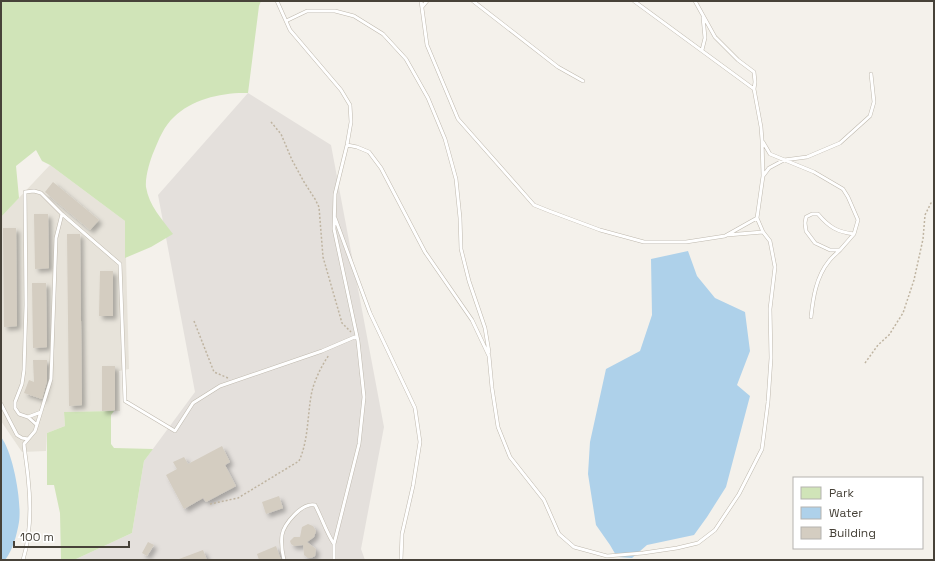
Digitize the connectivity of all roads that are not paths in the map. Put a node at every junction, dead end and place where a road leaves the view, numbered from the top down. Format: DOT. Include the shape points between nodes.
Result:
graph roads {
  1 [pos="277,1"];
  2 [pos="421,1"];
  3 [pos="427,1"];
  4 [pos="473,1"];
  5 [pos="634,1"];
  6 [pos="695,1"];
  7 [pos="422,7"];
  8 [pos="703,16"];
  9 [pos="286,21"];
  10 [pos="702,50"];
  11 [pos="871,74"];
  12 [pos="584,81"];
  13 [pos="754,89"];
  14 [pos="762,140"];
  15 [pos="347,145"];
  16 [pos="784,160"];
  17 [pos="763,176"];
  18 [pos="62,214"];
  19 [pos="334,214"];
  20 [pos="757,218"];
  21 [pos="763,232"];
  22 [pos="854,234"];
  23 [pos="725,236"];
  24 [pos="840,250"];
  25 [pos="811,317"];
  26 [pos="357,336"];
  27 [pos="489,356"];
  28 [pos="1,404"];
  29 [pos="41,412"];
  30 [pos="28,417"];
  31 [pos="37,425"];
  32 [pos="22,438"];
  33 [pos="28,439"];
  34 [pos="24,444"];
  35 [pos="334,544"];
  36 [pos="23,560"];
  37 [pos="284,560"];
  38 [pos="334,560"];
  39 [pos="401,560"];
  1 -- 9 [label="lane"];
  2 -- 7 [label="lane"];
  3 -- 7 [label="lane"];
  4 -- 12 [label="lane" via="558,67"];
  5 -- 10 [label="lane"];
  6 -- 8 [label="lane"];
  7 -- 23 [label="lane" via="427,45 458,119 534,205 600,230 644,242 686,242"];
  8 -- 10 [label="lane" via="705,38"];
  8 -- 13 [label="lane" via="715,37 754,72"];
  9 -- 15 [label="lane" via="290,30 341,90 350,105 351,122"];
  9 -- 27 [label="lane" via="307,11 335,11 354,16 383,34 406,59 428,98 445,139 456,179 461,249 469,281 486,328"];
  10 -- 13 [label="lane"];
  11 -- 16 [label="lane" via="874,102 870,116 840,143 807,157"];
  13 -- 14 [label="lane"];
  14 -- 16 [label="lane" via="770,154"];
  14 -- 17 [label="lane"];
  15 -- 19 [label="lane" via="335,194"];
  15 -- 27 [label="lane" via="369,152 381,168 425,252 472,320"];
  16 -- 17 [label="lane" via="769,168"];
  16 -- 22 [label="lane" via="814,172 843,189 858,220"];
  17 -- 20 [label="lane"];
  18 -- 26 [label="lane" via="120,264 125,402 175,431 193,403 220,386 293,362"];
  18 -- 29 [label="lane" via="56,238 51,379"];
  18 -- 30 [label="lane" via="41,193 25,192 24,370 15,408 19,414"];
  19 -- 26 [label="lane" via="334,228"];
  19 -- 39 [label="lane" via="370,313 415,408 420,442 402,534"];
  20 -- 21 [label="lane"];
  20 -- 23 [label="lane"];
  21 -- 23 [label="lane"];
  21 -- 27 [label="lane" via="770,241 775,267 770,309 771,358 768,402 762,449 739,494 715,530 698,543 643,553 607,556 574,547 559,534 544,500 510,457 498,427"];
  22 -- 24 [label="lane"];
  22 -- 24 [label="lane" via="837,231 818,214 806,217 806,231 815,242 830,250"];
  24 -- 25 [label="lane" via="829,261 818,279"];
  26 -- 35 [label="lane" via="364,396 360,444"];
  28 -- 32 [label="lane" via="17,435"];
  29 -- 30 [label="lane"];
  29 -- 31 [label="lane"];
  30 -- 31 [label="lane"];
  31 -- 33 [label="lane" via="33,435"];
  32 -- 33 [label="lane"];
  32 -- 34 [label="lane"];
  33 -- 34 [label="lane"];
  34 -- 36 [label="lane" via="29,478 30,517 27,549"];
  35 -- 37 [label="lane" via="321,515 312,504 290,519 282,533"];
  35 -- 38 [label="lane"];
}
